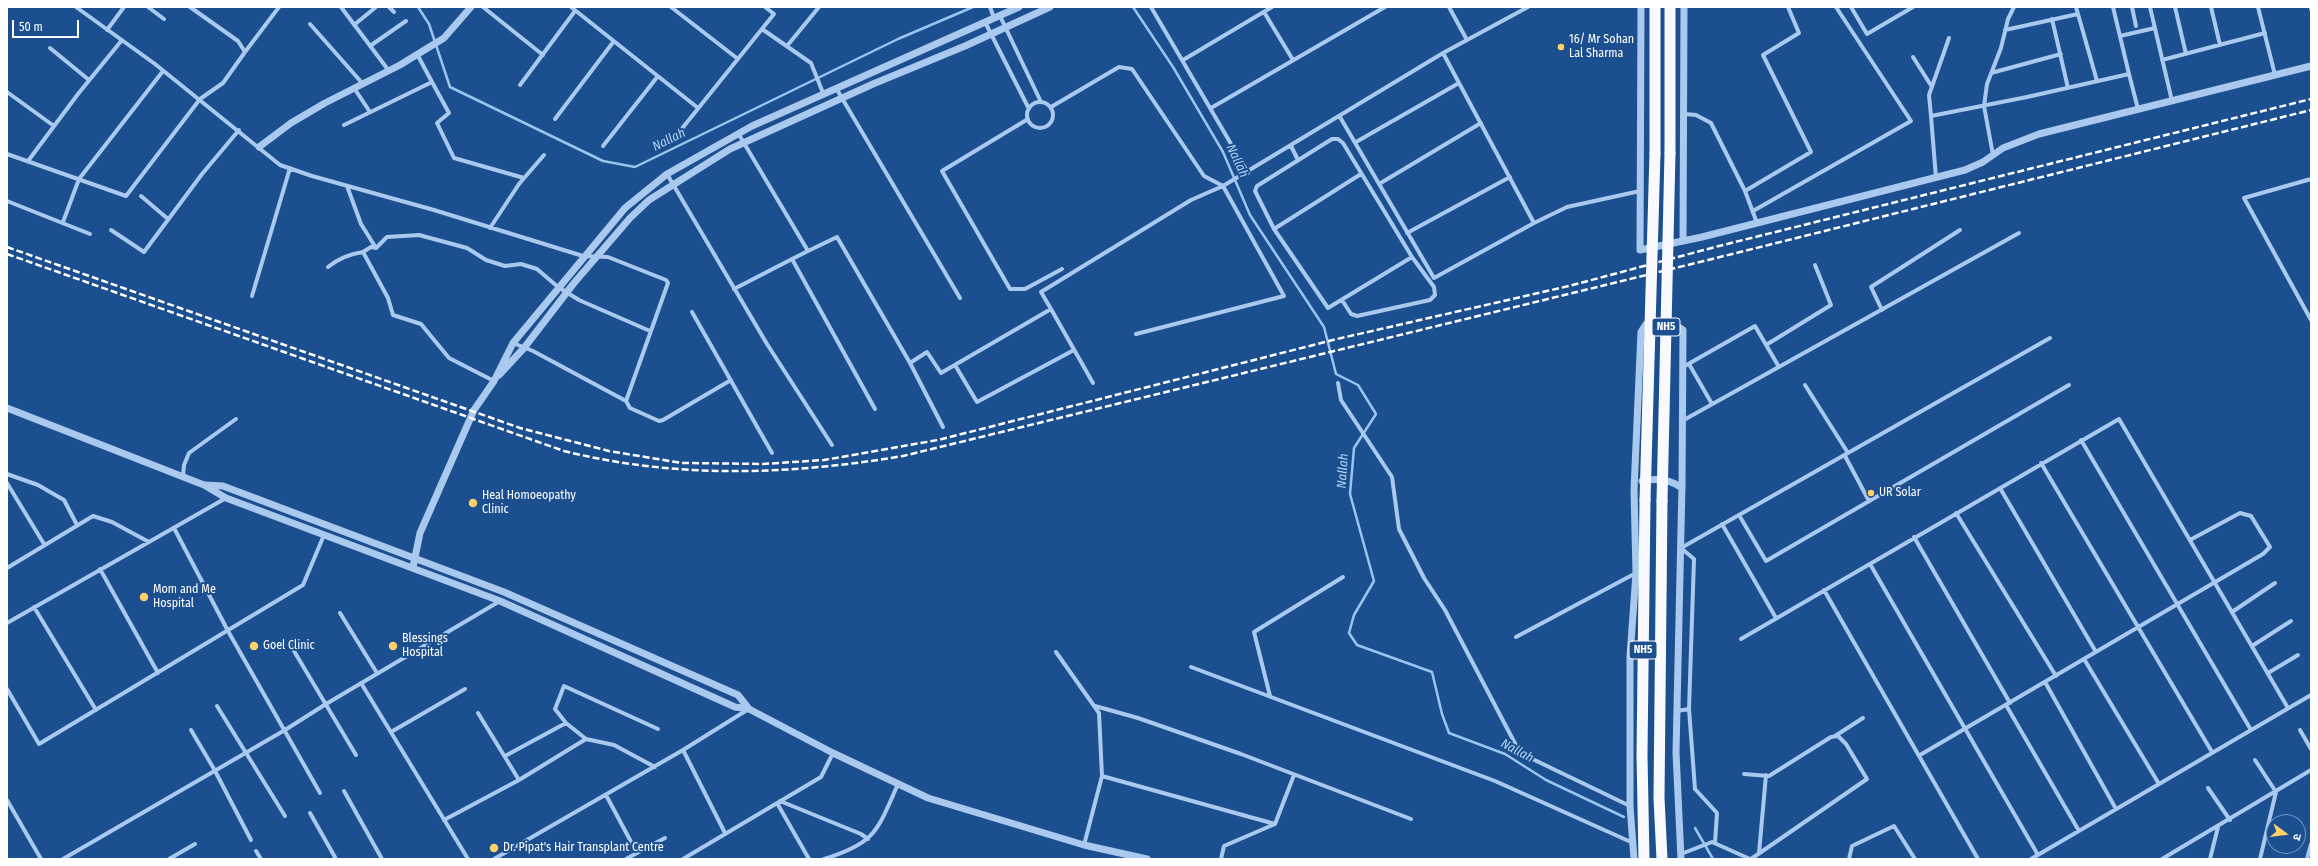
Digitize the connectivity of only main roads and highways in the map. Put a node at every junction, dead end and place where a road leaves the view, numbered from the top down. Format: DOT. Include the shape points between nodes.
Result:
graph roads {
  1 [pos="1655,7"];
  2 [pos="1670,7"];
  3 [pos="1644,859"];
  4 [pos="1662,859"];
  1 -- 3 [label="highway, NH5, bridge" via="1655,153 1645,500 1642,755"];
  2 -- 4 [label="highway, NH5, bridge" via="1670,153 1661,526 1659,798"];
}
